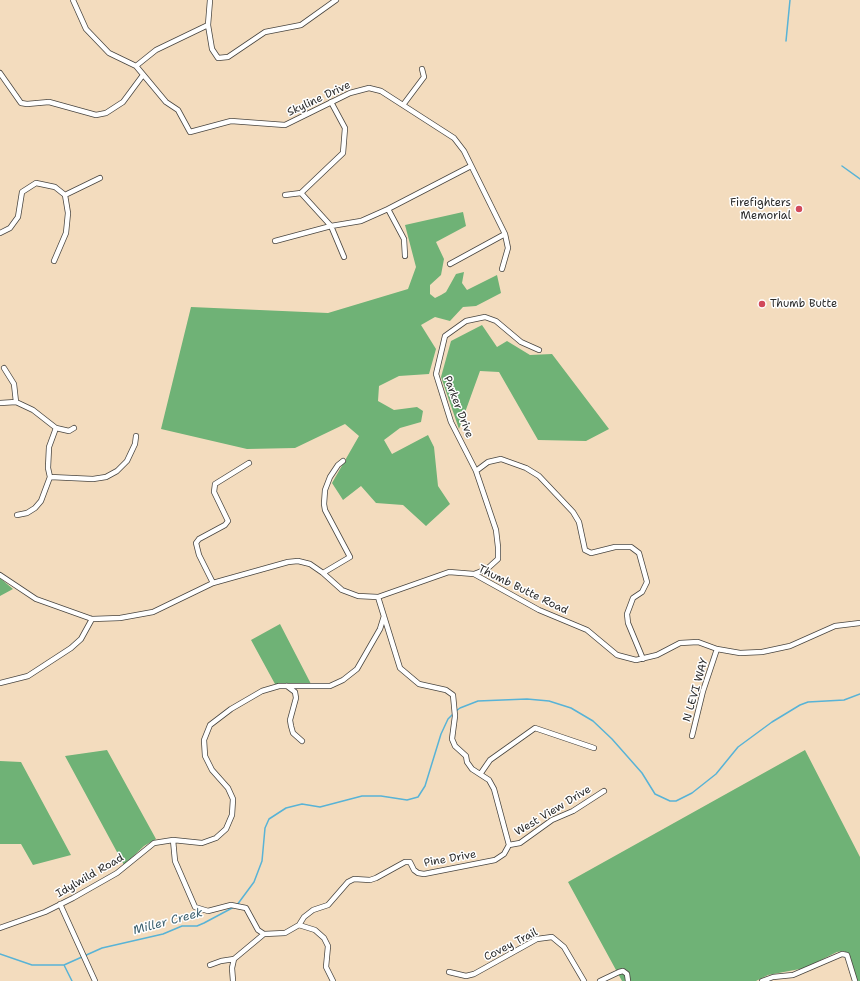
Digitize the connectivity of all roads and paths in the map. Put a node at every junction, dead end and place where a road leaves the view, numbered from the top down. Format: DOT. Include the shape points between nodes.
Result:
graph roads {
  1 [pos="73,0"];
  2 [pos="210,0"];
  3 [pos="336,0"];
  4 [pos="208,25"];
  5 [pos="136,66"];
  6 [pos="422,69"];
  7 [pos="0,73"];
  8 [pos="143,75"];
  9 [pos="331,102"];
  10 [pos="403,105"];
  11 [pos="471,166"];
  12 [pos="100,178"];
  13 [pos="301,193"];
  14 [pos="285,195"];
  15 [pos="65,196"];
  16 [pos="388,209"];
  17 [pos="331,226"];
  18 [pos="0,233"];
  19 [pos="505,234"];
  20 [pos="275,241"];
  21 [pos="405,256"];
  22 [pos="344,257"];
  23 [pos="54,261"];
  24 [pos="450,264"];
  25 [pos="502,269"];
  26 [pos="539,350"];
  27 [pos="4,368"];
  28 [pos="16,402"];
  29 [pos="0,403"];
  30 [pos="56,428"];
  31 [pos="74,428"];
  32 [pos="136,436"];
  33 [pos="343,461"];
  34 [pos="249,463"];
  35 [pos="476,471"];
  36 [pos="50,477"];
  37 [pos="16,515"];
  38 [pos="323,573"];
  39 [pos="474,574"];
  40 [pos="0,575"];
  41 [pos="214,583"];
  42 [pos="378,597"];
  43 [pos="384,616"];
  44 [pos="92,619"];
  45 [pos="860,623"];
  46 [pos="717,649"];
  47 [pos="643,659"];
  48 [pos="0,683"];
  49 [pos="287,686"];
  50 [pos="692,736"];
  51 [pos="302,741"];
  52 [pos="594,748"];
  53 [pos="481,773"];
  54 [pos="604,791"];
  55 [pos="173,840"];
  56 [pos="509,845"];
  57 [pos="60,904"];
  58 [pos="298,926"];
  59 [pos="0,928"];
  60 [pos="264,934"];
  61 [pos="234,959"];
  62 [pos="210,965"];
  63 [pos="449,972"];
  64 [pos="95,981"];
  65 [pos="233,981"];
  66 [pos="333,981"];
  67 [pos="584,981"];
  68 [pos="600,981"];
  69 [pos="628,981"];
  70 [pos="762,981"];
  71 [pos="855,981"];
  1 -- 5 [label="street, Skyline Drive" via="86,29 109,53"];
  2 -- 4 [label="street"];
  3 -- 4 [label="street" via="301,25 264,32 228,57 218,58 212,49"];
  4 -- 5 [label="street" via="156,50"];
  5 -- 8 [label="street, Skyline Drive"];
  6 -- 10 [label="street" via="424,77"];
  7 -- 8 [label="street" via="21,103 49,102 96,115 106,113 123,102"];
  8 -- 9 [label="street, Skyline Drive" via="166,102 178,110 190,132 232,121 285,125"];
  9 -- 10 [label="street, Skyline Drive" via="368,88 381,91"];
  9 -- 13 [label="street" via="344,128 343,153"];
  10 -- 11 [label="street, Skyline Drive" via="454,138"];
  11 -- 16 [label="street"];
  11 -- 19 [label="street, Skyline Drive"];
  12 -- 15 [label="street"];
  13 -- 14 [label="street"];
  13 -- 17 [label="street"];
  15 -- 18 [label="street" via="55,187 36,183 22,192 18,216 10,228"];
  15 -- 23 [label="street" via="68,213 66,233"];
  16 -- 17 [label="street" via="360,221"];
  16 -- 21 [label="street" via="404,240"];
  17 -- 20 [label="street"];
  17 -- 22 [label="street"];
  19 -- 24 [label="street"];
  19 -- 25 [label="street, Skyline Drive" via="508,248"];
  26 -- 35 [label="street, Parker Drive" via="522,342 496,321 485,317 466,321 446,336 436,374 451,422"];
  27 -- 28 [label="street" via="14,384"];
  28 -- 29 [label="street"];
  28 -- 30 [label="street" via="33,410"];
  30 -- 31 [label="street" via="69,431"];
  30 -- 36 [label="street" via="49,447"];
  32 -- 36 [label="street" via="126,462 106,477"];
  33 -- 38 [label="street" via="330,477 325,490 324,504 350,557"];
  34 -- 41 [label="street" via="214,484 214,492 228,522 196,543 199,555"];
  35 -- 39 [label="street, Parker Drive" via="496,530 498,560 487,569"];
  35 -- 47 [label="street" via="488,462 501,459 526,468 539,476 574,512 579,522 585,550 591,553 615,547 631,547 639,552 647,582 642,592 633,598 627,614 628,623"];
  36 -- 37 [label="street" via="41,501 35,508"];
  38 -- 41 [label="street, Thumb Butte Road" via="310,564 298,561"];
  38 -- 42 [label="street, Thumb Butte Road" via="342,590 358,596"];
  39 -- 42 [label="street, Thumb Butte Road" via="450,572"];
  39 -- 47 [label="street, Thumb Butte Road" via="539,610 587,630 617,655 636,660"];
  40 -- 44 [label="street, Thumb Butte Road" via="36,598"];
  41 -- 44 [label="street, Thumb Butte Road" via="153,612 120,618"];
  42 -- 43 [label="street"];
  43 -- 49 [label="street, Idylwild Road" via="371,645 356,669 342,680 330,686"];
  43 -- 53 [label="street" via="400,668 419,684 446,690 453,695 455,716 452,739 466,756 472,769"];
  44 -- 48 [label="street" via="81,639 72,648 28,676"];
  45 -- 46 [label="street, Thumb Butte Road" via="835,626 790,646 762,652 740,653"];
  46 -- 47 [label="street, Thumb Butte Road" via="698,642 680,643"];
  46 -- 50 [label="street, N LEVI WAY"];
  49 -- 51 [label="street" via="295,692 296,698 290,720 291,726 293,733"];
  49 -- 55 [label="street, Idylwild Road" via="262,691 210,725 204,740 205,756 233,799 232,815 226,829 216,838 202,843"];
  52 -- 53 [label="street" via="535,728 490,760"];
  53 -- 56 [label="street" via="494,789"];
  54 -- 56 [label="street, West View Drive" via="573,811 552,820 520,843"];
  55 -- 57 [label="street, Idylwild Road" via="154,842 117,873"];
  55 -- 60 [label="street" via="175,861 195,907 208,911 231,905 246,908 258,930"];
  56 -- 58 [label="street, Pine Drive" via="504,854 488,862 424,874 418,874 410,862 405,862 376,878 354,879 348,882 328,905 313,910"];
  57 -- 59 [label="street, Idylwild Road"];
  57 -- 64 [label="street"];
  58 -- 60 [label="street, Pine Drive" via="285,933"];
  58 -- 66 [label="street" via="315,930 324,938 328,946 326,967"];
  60 -- 61 [label="street"];
  61 -- 62 [label="street"];
  61 -- 65 [label="street"];
  63 -- 67 [label="street, Covey Trail" via="466,976 474,974 537,939 552,938 564,947 584,977"];
  68 -- 69 [label="street" via="623,971"];
  70 -- 71 [label="street" via="793,975 842,954 847,955"];
}
